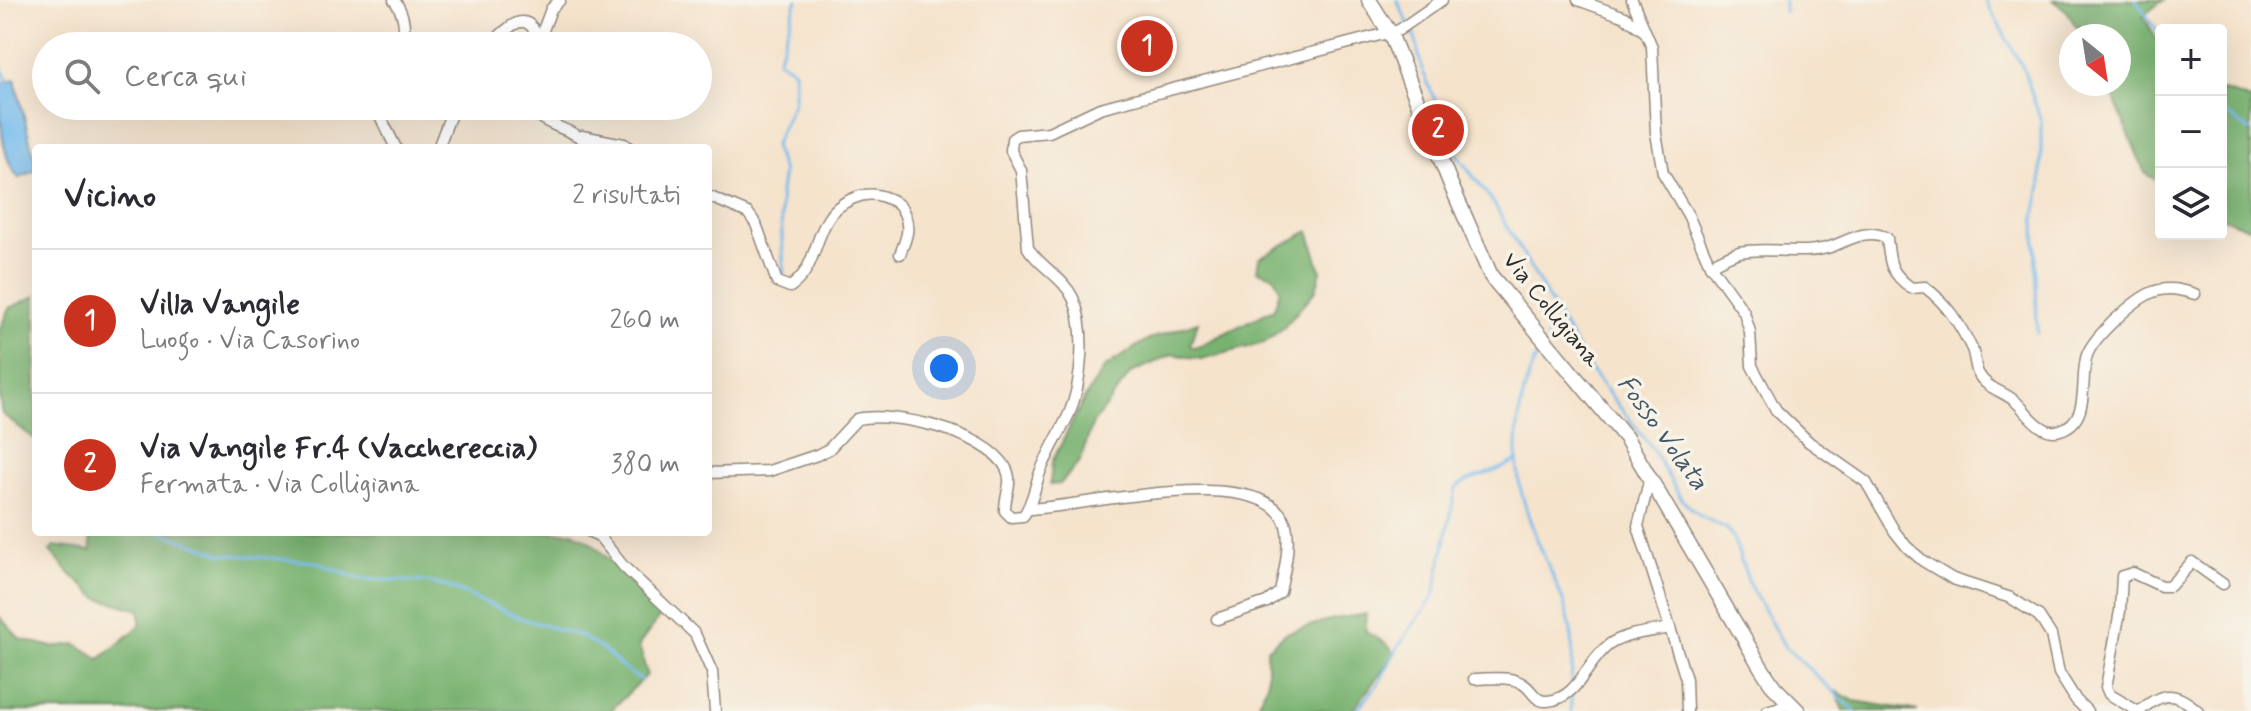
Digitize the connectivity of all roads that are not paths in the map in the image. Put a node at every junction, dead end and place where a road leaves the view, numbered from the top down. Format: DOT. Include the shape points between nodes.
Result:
graph roads {
  1 [pos="394,0"];
  2 [pos="560,0"];
  3 [pos="1369,0"];
  4 [pos="1442,0"];
  5 [pos="1578,0"];
  6 [pos="1632,0"];
  7 [pos="404,32"];
  8 [pos="503,32"];
  9 [pos="533,32"];
  10 [pos="543,32"];
  11 [pos="1394,32"];
  12 [pos="1644,32"];
  13 [pos="382,120"];
  14 [pos="449,120"];
  15 [pos="546,120"];
  16 [pos="580,136"];
  17 [pos="394,144"];
  18 [pos="440,144"];
  19 [pos="588,144"];
  20 [pos="624,144"];
  21 [pos="712,198"];
  22 [pos="900,254"];
  23 [pos="1710,265"];
  24 [pos="2195,294"];
  25 [pos="712,473"];
  26 [pos="1650,477"];
  27 [pos="1028,509"];
  28 [pos="599,536"];
  29 [pos="2223,584"];
  30 [pos="1217,619"];
  31 [pos="1670,628"];
  32 [pos="1474,679"];
  33 [pos="1794,708"];
  34 [pos="715,711"];
  35 [pos="1687,711"];
  36 [pos="1767,711"];
  37 [pos="2087,711"];
  38 [pos="2138,711"];
  39 [pos="2198,711"];
  1 -- 7 [label="street"];
  2 -- 10 [label="street"];
  3 -- 11 [label="street, Via Colligiana"];
  4 -- 11 [label="street"];
  5 -- 12 [label="street" via="1625,17"];
  6 -- 12 [label="street"];
  8 -- 9 [label="street" via="521,21"];
  11 -- 26 [label="street, Via Colligiana" via="1484,264 1614,421"];
  11 -- 27 [label="street" via="1100,108 1049,132 1012,139 1011,151 1021,170 1028,248 1074,299 1081,341 1070,412"];
  12 -- 23 [label="street" via="1654,57 1663,173"];
  13 -- 17 [label="street"];
  14 -- 18 [label="street"];
  15 -- 16 [label="street"];
  16 -- 19 [label="street"];
  16 -- 20 [label="street"];
  21 -- 22 [label="street" via="748,213 782,287 801,279 828,218 859,196 875,194 904,210 909,229"];
  23 -- 24 [label="street" via="1742,252 1799,253 1878,233 1887,238 1888,261 1903,282 1911,288 1925,287 1955,316 1988,385 2014,400 2043,428 2056,432 2077,418 2087,355 2101,334 2155,291 2173,288"];
  23 -- 37 [label="street" via="1744,312 1752,366 1783,419 1866,482 1895,532 1923,561 1953,579 2011,598 2039,616 2051,635 2059,673"];
  25 -- 27 [label="street" via="769,471 829,449 857,419 899,416 984,444 1008,472 1005,511 1017,517"];
  26 -- 31 [label="street" via="1638,526"];
  26 -- 33 [label="street, Via Colligiana" via="1755,658"];
  27 -- 30 [label="street" via="1198,492 1244,494 1268,503 1287,530 1280,592 1267,602"];
  28 -- 34 [label="street" via="695,634 712,672"];
  29 -- 38 [label="street" via="2192,562 2170,586 2133,573 2122,576 2106,687"];
  31 -- 32 [label="street" via="1608,645 1576,686 1548,701 1538,700 1523,683 1510,679"];
  31 -- 35 [label="street" via="1686,679"];
  33 -- 36 [label="street"];
  38 -- 39 [label="street" via="2165,696 2185,699"];
}
